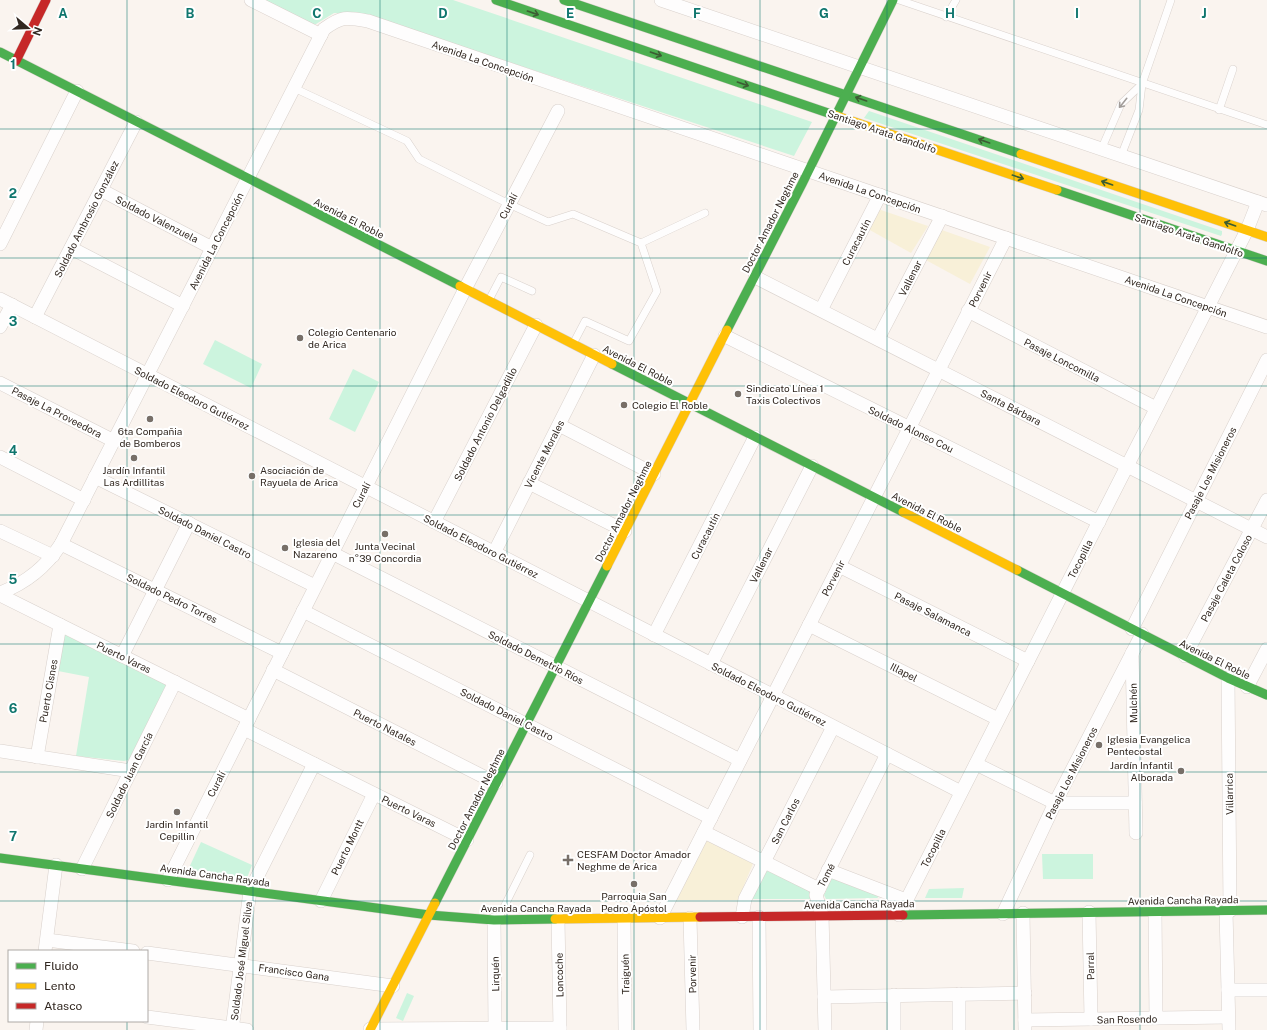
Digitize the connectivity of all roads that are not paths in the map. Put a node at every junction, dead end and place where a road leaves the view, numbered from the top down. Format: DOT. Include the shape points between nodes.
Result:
graph roads {
  1 [pos="46,0"];
  2 [pos="251,0"];
  3 [pos="496,0"];
  4 [pos="564,0"];
  5 [pos="661,0"];
  6 [pos="893,0"];
  7 [pos="898,0"];
  8 [pos="956,0"];
  9 [pos="1171,0"];
  10 [pos="946,17"];
  11 [pos="321,35"];
  12 [pos="0,52"];
  13 [pos="16,61"];
  14 [pos="859,67"];
  15 [pos="1233,69"];
  16 [pos="1142,84"];
  17 [pos="294,88"];
  18 [pos="77,91"];
  19 [pos="846,94"];
  20 [pos="1219,110"];
  21 [pos="558,111"];
  22 [pos="835,115"];
  23 [pos="136,122"];
  24 [pos="1267,125"];
  25 [pos="1101,150"];
  26 [pos="1121,156"];
  27 [pos="808,171"];
  28 [pos="248,178"];
  29 [pos="101,190"];
  30 [pos="880,195"];
  31 [pos="509,204"];
  32 [pos="1262,204"];
  33 [pos="705,213"];
  34 [pos="942,216"];
  35 [pos="1247,230"];
  36 [pos="1267,237"];
  37 [pos="1006,238"];
  38 [pos="640,243"];
  39 [pos="0,244"];
  40 [pos="71,248"];
  41 [pos="212,248"];
  42 [pos="1237,251"];
  43 [pos="1267,261"];
  44 [pos="755,277"];
  45 [pos="465,289"];
  46 [pos="532,290"];
  47 [pos="488,301"];
  48 [pos="6,302"];
  49 [pos="183,306"];
  50 [pos="1208,307"];
  51 [pos="821,310"];
  52 [pos="968,312"];
  53 [pos="35,317"];
  54 [pos="536,325"];
  55 [pos="0,327"];
  56 [pos="1267,327"];
  57 [pos="725,336"];
  58 [pos="878,340"];
  59 [pos="573,344"];
  60 [pos="594,355"];
  61 [pos="1267,360"];
  62 [pos="938,371"];
  63 [pos="147,375"];
  64 [pos="0,383"];
  65 [pos="690,404"];
  66 [pos="1156,408"];
  67 [pos="559,425"];
  68 [pos="909,428"];
  69 [pos="755,437"];
  70 [pos="114,441"];
  71 [pos="0,457"];
  72 [pos="812,466"];
  73 [pos="1127,466"];
  74 [pos="654,474"];
  75 [pos="96,477"];
  76 [pos="529,483"];
  77 [pos="365,487"];
  78 [pos="874,498"];
  79 [pos="84,500"];
  80 [pos="1267,500"];
  81 [pos="1196,501"];
  82 [pos="434,522"];
  83 [pos="1099,522"];
  84 [pos="189,523"];
  85 [pos="1252,529"];
  86 [pos="0,531"];
  87 [pos="625,531"];
  88 [pos="1267,537"];
  89 [pos="61,544"];
  90 [pos="332,553"];
  91 [pos="494,553"];
  92 [pos="52,556"];
  93 [pos="839,566"];
  94 [pos="315,586"];
  95 [pos="155,590"];
  96 [pos="0,594"];
  97 [pos="1062,594"];
  98 [pos="589,602"];
  99 [pos="303,611"];
  100 [pos="60,625"];
  101 [pos="809,625"];
  102 [pos="1137,632"];
  103 [pos="654,635"];
  104 [pos="1267,649"];
  105 [pos="1132,651"];
  106 [pos="282,653"];
  107 [pos="122,656"];
  108 [pos="1185,656"];
  109 [pos="1028,661"];
  110 [pos="711,664"];
  111 [pos="556,667"];
  112 [pos="273,670"];
  113 [pos="1228,678"];
  114 [pos="175,682"];
  115 [pos="1247,687"];
  116 [pos="1267,695"];
  117 [pos="773,696"];
  118 [pos="998,719"];
  119 [pos="246,724"];
  120 [pos="526,724"];
  121 [pos="833,727"];
  122 [pos="0,751"];
  123 [pos="887,754"];
  124 [pos="37,757"];
  125 [pos="740,760"];
  126 [pos="314,764"];
  127 [pos="976,764"];
  128 [pos="131,770"];
  129 [pos="496,783"];
  130 [pos="961,792"];
  131 [pos="374,794"];
  132 [pos="1055,803"];
  133 [pos="1135,803"];
  134 [pos="711,818"];
  135 [pos="704,832"];
  136 [pos="1136,833"];
  137 [pos="467,840"];
  138 [pos="530,854"];
  139 [pos="0,858"];
  140 [pos="764,861"];
  141 [pos="56,865"];
  142 [pos="82,869"];
  143 [pos="828,870"];
  144 [pos="168,880"];
  145 [pos="819,889"];
  146 [pos="250,891"];
  147 [pos="321,900"];
  148 [pos="906,900"];
  149 [pos="1267,910"];
  150 [pos="1155,911"];
  151 [pos="1228,911"];
  152 [pos="1089,912"];
  153 [pos="1023,913"];
  154 [pos="1003,914"];
  155 [pos="429,915"];
  156 [pos="822,915"];
  157 [pos="899,915"];
  158 [pos="742,917"];
  159 [pos="759,917"];
  160 [pos="624,918"];
  161 [pos="660,918"];
  162 [pos="690,918"];
  163 [pos="558,919"];
  164 [pos="496,920"];
  165 [pos="46,945"];
  166 [pos="118,950"];
  167 [pos="148,953"];
  168 [pos="240,965"];
  169 [pos="393,986"];
  170 [pos="1228,990"];
  171 [pos="1267,990"];
  172 [pos="1024,993"];
  173 [pos="959,994"];
  174 [pos="894,995"];
  175 [pos="824,997"];
  176 [pos="148,1017"];
  177 [pos="1156,1018"];
  178 [pos="1091,1019"];
  179 [pos="1229,1024"];
  180 [pos="1025,1025"];
  181 [pos="495,1028"];
  182 [pos="232,1029"];
  183 [pos="560,1029"];
  184 [pos="247,1030"];
  185 [pos="370,1030"];
  186 [pos="625,1030"];
  187 [pos="693,1030"];
  188 [pos="760,1030"];
  189 [pos="825,1030"];
  190 [pos="894,1030"];
  191 [pos="959,1030"];
  1 -- 13 [label="street"];
  2 -- 11 [label="street"];
  3 -- 22 [label="street, Santiago Arata Gandolfo, one-way"];
  4 -- 19 [label="street"];
  5 -- 14 [label="street"];
  6 -- 14 [label="street, Doctor Amador Neghme"];
  7 -- 10 [label="lane"];
  8 -- 10 [label="lane"];
  9 -- 16 [label="lane"];
  10 -- 16 [label="lane"];
  11 -- 17 [label="street, Avenida La Concepción"];
  11 -- 27 [label="street, Avenida La Concepción" via="324,28 342,18 368,21"];
  12 -- 13 [label="street, Avenida El Roble"];
  13 -- 18 [label="street, Avenida El Roble"];
  14 -- 19 [label="street, Doctor Amador Neghme"];
  14 -- 25 [label="street"];
  15 -- 20 [label="lane"];
  16 -- 20 [label="lane"];
  16 -- 25 [label="lane, one-way" via="1121,104"];
  16 -- 26 [label="lane" via="1139,110"];
  17 -- 28 [label="street, Avenida La Concepción"];
  17 -- 31 [label="lane" via="407,141 419,159"];
  18 -- 23 [label="street, Avenida El Roble"];
  18 -- 39 [label="street"];
  19 -- 22 [label="street, Doctor Amador Neghme"];
  35 -- 19 [label="street, one-way"];
  20 -- 24 [label="lane"];
  21 -- 31 [label="street, Curalí"];
  22 -- 27 [label="street, Doctor Amador Neghme"];
  22 -- 42 [label="street, Santiago Arata Gandolfo, one-way"];
  23 -- 28 [label="street, Avenida El Roble"];
  23 -- 29 [label="street, Soldado Ambrosio González"];
  25 -- 26 [label="street"];
  26 -- 32 [label="street"];
  27 -- 30 [label="street, Avenida La Concepción"];
  27 -- 44 [label="street, Doctor Amador Neghme"];
  28 -- 41 [label="street, Avenida La Concepción"];
  28 -- 45 [label="street, Avenida El Roble"];
  29 -- 40 [label="street, Soldado Ambrosio González"];
  29 -- 41 [label="street, Soldado Valenzuela"];
  30 -- 34 [label="street, Avenida La Concepción"];
  30 -- 51 [label="street, Curacautín"];
  31 -- 38 [label="lane" via="548,222 573,214"];
  31 -- 45 [label="street, Curalí"];
  32 -- 35 [label="street, Tocopilla"];
  33 -- 38 [label="lane"];
  34 -- 37 [label="street, Avenida La Concepción"];
  34 -- 58 [label="street, Vallenar"];
  35 -- 36 [label="street"];
  35 -- 42 [label="street, Tocopilla"];
  37 -- 50 [label="street, Avenida La Concepción"];
  37 -- 52 [label="street, Porvenir"];
  38 -- 59 [label="lane" via="657,291 629,341 585,321"];
  40 -- 49 [label="street"];
  40 -- 53 [label="street, Soldado Ambrosio González"];
  41 -- 49 [label="street, Avenida La Concepción"];
  42 -- 43 [label="street, Santiago Arata Gandolfo"];
  42 -- 50 [label="street, Tocopilla"];
  44 -- 51 [label="street, Santa Bárbara"];
  44 -- 57 [label="street, Doctor Amador Neghme"];
  45 -- 47 [label="street, Avenida El Roble"];
  45 -- 77 [label="street, Curalí"];
  46 -- 47 [label="lane" via="501,277"];
  47 -- 54 [label="street, Avenida El Roble"];
  48 -- 53 [label="street, Soldado Eleodoro Gutiérrez"];
  48 -- 55 [label="street"];
  49 -- 63 [label="street, Avenida La Concepción"];
  50 -- 56 [label="street, Avenida La Concepción"];
  50 -- 66 [label="street, Tocopilla"];
  51 -- 58 [label="street, Santa Bárbara"];
  52 -- 62 [label="street, Porvenir"];
  52 -- 66 [label="street, Pasaje Loncomilla"];
  53 -- 63 [label="street, Soldado Eleodoro Gutiérrez"];
  54 -- 59 [label="street, Avenida El Roble"];
  54 -- 82 [label="street, Soldado Antonio Delgadillo"];
  57 -- 65 [label="street, Doctor Amador Neghme"];
  57 -- 68 [label="street, Soldado Alonso Cou"];
  58 -- 62 [label="street, Santa Bárbara"];
  59 -- 60 [label="street, Avenida El Roble"];
  60 -- 65 [label="street, Avenida El Roble"];
  60 -- 67 [label="street, Vicente Morales"];
  61 -- 81 [label="street, Pasaje Los Misioneros"];
  62 -- 68 [label="street, Porvenir"];
  62 -- 73 [label="street, Santa Bárbara"];
  63 -- 70 [label="street, Avenida La Concepción"];
  63 -- 77 [label="street, Soldado Eleodoro Gutiérrez"];
  64 -- 70 [label="street, Pasaje La Proveedora"];
  65 -- 69 [label="street, Avenida El Roble"];
  65 -- 74 [label="street, Doctor Amador Neghme"];
  66 -- 73 [label="street, Tocopilla"];
  67 -- 74 [label="street"];
  67 -- 76 [label="street, Vicente Morales"];
  68 -- 78 [label="street, Porvenir"];
  68 -- 83 [label="street, Soldado Alonso Cou"];
  69 -- 72 [label="street, Avenida El Roble"];
  69 -- 103 [label="street, Curacautín"];
  70 -- 75 [label="street, Avenida La Concepción"];
  71 -- 79 [label="street"];
  72 -- 78 [label="street, Avenida El Roble"];
  72 -- 110 [label="street, Vallenar"];
  73 -- 81 [label="street, Santa Bárbara"];
  73 -- 83 [label="street, Tocopilla"];
  74 -- 87 [label="street, Doctor Amador Neghme"];
  75 -- 79 [label="street, Avenida La Concepción"];
  75 -- 84 [label="street, Soldado Daniel Castro"];
  76 -- 87 [label="street"];
  76 -- 91 [label="street, Vicente Morales"];
  77 -- 82 [label="street, Soldado Eleodoro Gutiérrez"];
  77 -- 90 [label="street, Curalí"];
  78 -- 93 [label="street, Porvenir"];
  78 -- 97 [label="street, Avenida El Roble"];
  79 -- 89 [label="street, Avenida La Concepción"];
  80 -- 85 [label="street, Pasaje Caleta Coloso"];
  81 -- 85 [label="street, Santa Bárbara"];
  81 -- 102 [label="street, Pasaje Los Misioneros"];
  82 -- 91 [label="street, Soldado Eleodoro Gutiérrez"];
  83 -- 97 [label="street, Tocopilla"];
  84 -- 94 [label="street, Soldado Daniel Castro"];
  84 -- 95 [label="street"];
  85 -- 88 [label="street, Santa Bárbara"];
  85 -- 108 [label="street, Pasaje Caleta Coloso"];
  86 -- 92 [label="street"];
  87 -- 98 [label="street, Doctor Amador Neghme"];
  89 -- 92 [label="street, Avenida La Concepción"];
  89 -- 95 [label="street, Soldado Pedro Torres"];
  90 -- 94 [label="street, Curalí"];
  90 -- 111 [label="street, Soldado Demetrio Ríos"];
  91 -- 98 [label="street, Soldado Eleodoro Gutiérrez"];
  92 -- 96 [label="street, Avenida La Concepción" via="28,579"];
  93 -- 101 [label="street, Porvenir"];
  93 -- 109 [label="street, Pasaje Salamanca"];
  94 -- 99 [label="street, Curalí"];
  95 -- 106 [label="street, Soldado Pedro Torres"];
  95 -- 107 [label="street"];
  96 -- 100 [label="street, Puerto Varas"];
  97 -- 102 [label="street, Avenida El Roble"];
  97 -- 109 [label="street, Tocopilla"];
  98 -- 103 [label="street, Soldado Eleodoro Gutiérrez"];
  98 -- 111 [label="street, Doctor Amador Neghme"];
  99 -- 106 [label="street, Curalí"];
  99 -- 120 [label="street, Soldado Daniel Castro"];
  100 -- 107 [label="street, Puerto Varas"];
  100 -- 124 [label="street, Puerto Cisnes"];
  101 -- 117 [label="street, Porvenir"];
  101 -- 118 [label="street, Illapel"];
  102 -- 105 [label="street, Pasaje Los Misioneros"];
  102 -- 108 [label="street, Avenida El Roble"];
  103 -- 110 [label="street, Soldado Eleodoro Gutiérrez"];
  104 -- 115 [label="street"];
  105 -- 132 [label="street, Pasaje Los Misioneros"];
  105 -- 133 [label="street, Mulchén"];
  106 -- 112 [label="street, Curalí"];
  107 -- 114 [label="street, Puerto Varas"];
  108 -- 113 [label="street, Avenida El Roble"];
  109 -- 118 [label="street, Tocopilla"];
  110 -- 117 [label="street, Soldado Eleodoro Gutiérrez"];
  111 -- 120 [label="street, Doctor Amador Neghme"];
  111 -- 125 [label="street, Soldado Demetrio Ríos"];
  112 -- 119 [label="street, Curalí"];
  112 -- 129 [label="street, Puerto Natales"];
  113 -- 115 [label="street, Avenida El Roble"];
  113 -- 151 [label="street, Villarrica"];
  114 -- 119 [label="street, Puerto Varas"];
  114 -- 128 [label="street, Soldado Juan García"];
  115 -- 116 [label="street, Avenida El Roble"];
  117 -- 121 [label="street, Soldado Eleodoro Gutiérrez"];
  117 -- 125 [label="street, Porvenir"];
  118 -- 127 [label="street, Tocopilla"];
  119 -- 126 [label="street, Puerto Varas"];
  119 -- 144 [label="street, Curalí"];
  120 -- 129 [label="street, Doctor Amador Neghme"];
  120 -- 134 [label="street, Soldado Daniel Castro"];
  121 -- 123 [label="street, Soldado Eleodoro Gutiérrez"];
  121 -- 140 [label="street, San Carlos"];
  122 -- 124 [label="street"];
  123 -- 130 [label="street, Soldado Eleodoro Gutiérrez"];
  123 -- 143 [label="street, Tomé"];
  124 -- 128 [label="street"];
  125 -- 134 [label="street, Porvenir"];
  126 -- 131 [label="street, Puerto Varas"];
  126 -- 146 [label="street, Soldado José Miguel Silva"];
  127 -- 130 [label="street, Tocopilla"];
  127 -- 132 [label="street"];
  128 -- 142 [label="street, Soldado Juan García"];
  129 -- 137 [label="street, Doctor Amador Neghme"];
  130 -- 148 [label="street, Tocopilla"];
  131 -- 137 [label="street, Puerto Varas"];
  131 -- 147 [label="street, Puerto Montt"];
  132 -- 133 [label="street"];
  132 -- 154 [label="street, Pasaje Los Misioneros"];
  133 -- 136 [label="street, Mulchén"];
  134 -- 135 [label="street, Porvenir"];
  135 -- 140 [label="street"];
  135 -- 161 [label="street, Porvenir"];
  137 -- 155 [label="street, Doctor Amador Neghme"];
  138 -- 164 [label="lane"];
  139 -- 141 [label="street, Avenida Cancha Rayada"];
  140 -- 145 [label="street"];
  140 -- 158 [label="street, San Carlos" via="744,899"];
  141 -- 142 [label="street, Avenida Cancha Rayada"];
  141 -- 165 [label="street"];
  142 -- 144 [label="street, Avenida Cancha Rayada"];
  143 -- 145 [label="street, Tomé"];
  143 -- 148 [label="street"];
  144 -- 146 [label="street, Avenida Cancha Rayada"];
  145 -- 156 [label="street, Tomé" via="816,895"];
  146 -- 147 [label="street, Avenida Cancha Rayada"];
  146 -- 168 [label="street, Soldado José Miguel Silva"];
  147 -- 155 [label="street, Avenida Cancha Rayada"];
  148 -- 157 [label="street, Tocopilla"];
  149 -- 151 [label="street, Avenida Cancha Rayada"];
  150 -- 151 [label="street, Avenida Cancha Rayada"];
  150 -- 152 [label="street, Avenida Cancha Rayada"];
  150 -- 177 [label="street"];
  151 -- 170 [label="street, Villarrica"];
  152 -- 153 [label="street, Avenida Cancha Rayada"];
  152 -- 178 [label="street, Parral"];
  153 -- 154 [label="street, Avenida Cancha Rayada"];
  153 -- 172 [label="street"];
  154 -- 157 [label="street, Avenida Cancha Rayada"];
  155 -- 164 [label="street, Avenida Cancha Rayada"];
  155 -- 169 [label="street, Doctor Amador Neghme"];
  156 -- 157 [label="street, Avenida Cancha Rayada"];
  156 -- 159 [label="street, Avenida Cancha Rayada"];
  156 -- 175 [label="street, Tomé"];
  158 -- 159 [label="street, Avenida Cancha Rayada"];
  158 -- 162 [label="street, Avenida Cancha Rayada"];
  159 -- 188 [label="street"];
  160 -- 161 [label="street, Avenida Cancha Rayada"];
  160 -- 163 [label="street, Avenida Cancha Rayada"];
  160 -- 186 [label="street, Traiguén"];
  161 -- 162 [label="street, Avenida Cancha Rayada"];
  162 -- 187 [label="street, Porvenir"];
  163 -- 164 [label="street, Avenida Cancha Rayada"];
  163 -- 183 [label="street, Loncoche"];
  164 -- 181 [label="street, Lirquén"];
  165 -- 166 [label="street"];
  167 -- 168 [label="street, Francisco Gana"];
  168 -- 169 [label="street, Francisco Gana"];
  168 -- 182 [label="street, Soldado José Miguel Silva"];
  169 -- 185 [label="street, Doctor Amador Neghme"];
  170 -- 171 [label="street"];
  170 -- 179 [label="street, Villarrica"];
  172 -- 173 [label="street"];
  172 -- 180 [label="street"];
  173 -- 174 [label="street"];
  173 -- 191 [label="street"];
  174 -- 175 [label="street"];
  174 -- 190 [label="street"];
  175 -- 189 [label="street, Tomé"];
  176 -- 182 [label="street"];
  177 -- 178 [label="street, San Rosendo"];
  177 -- 179 [label="street, San Rosendo"];
  178 -- 180 [label="street, San Rosendo"];
  181 -- 183 [label="street"];
  181 -- 185 [label="street"];
  182 -- 184 [label="street"];
}
